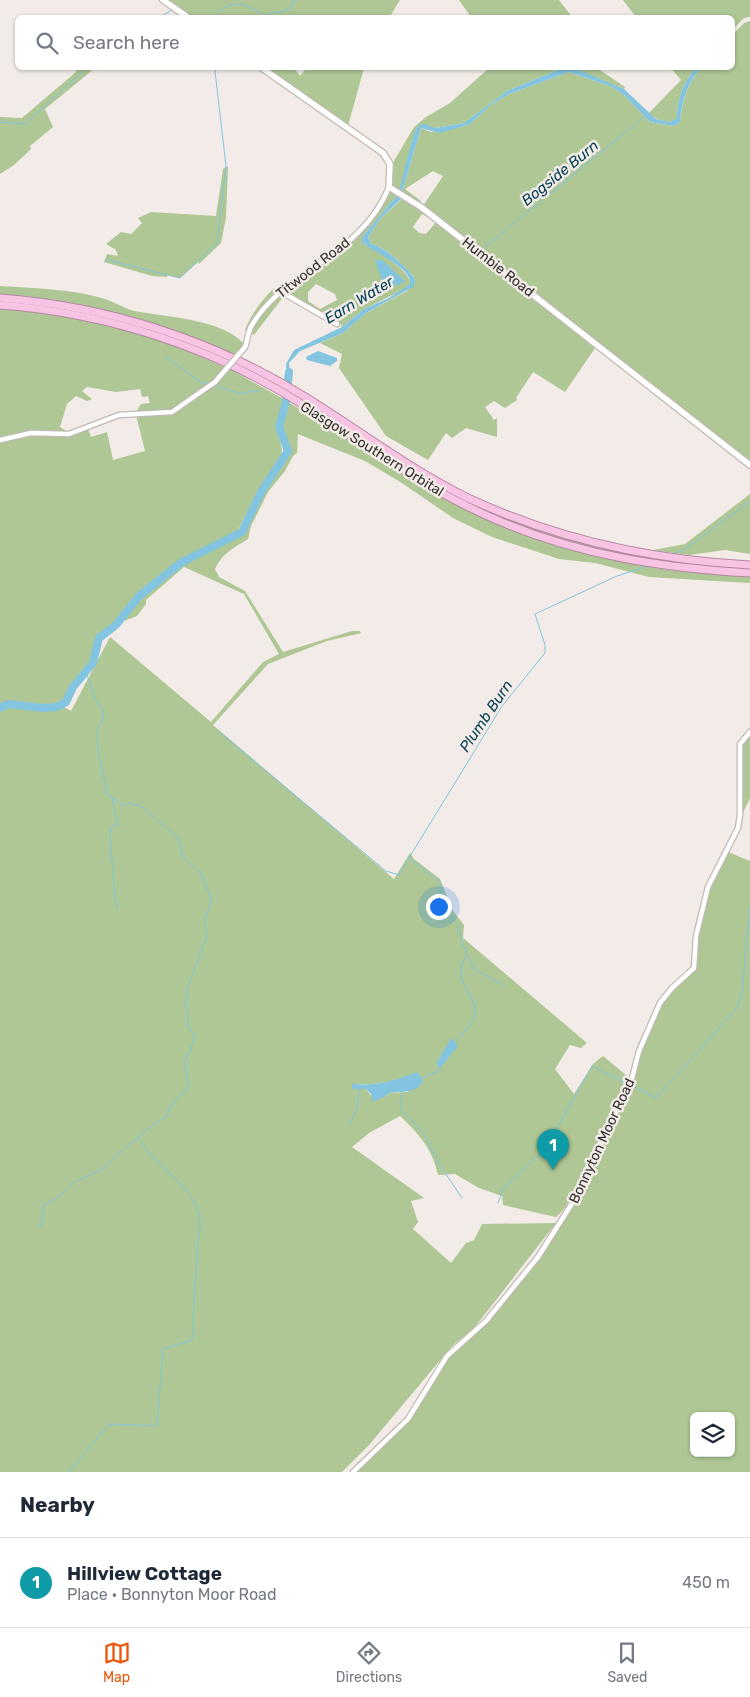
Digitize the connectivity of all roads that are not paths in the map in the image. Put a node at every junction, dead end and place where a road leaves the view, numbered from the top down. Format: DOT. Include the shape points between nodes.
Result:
graph roads {
  1 [pos="163,0"];
  2 [pos="185,15"];
  3 [pos="265,70"];
  4 [pos="389,186"];
  5 [pos="283,290"];
  6 [pos="0,298"];
  7 [pos="0,306"];
  8 [pos="337,324"];
  9 [pos="0,440"];
  10 [pos="750,465"];
  11 [pos="750,565"];
  12 [pos="750,573"];
  13 [pos="750,732"];
  14 [pos="353,1472"];
  1 -- 2 [label="street"];
  3 -- 4 [label="street" via="387,157 390,164"];
  4 -- 5 [label="street, Titwood Road" via="377,209 346,245"];
  4 -- 10 [label="street, Humbie Road" via="482,254"];
  5 -- 8 [label="street"];
  5 -- 9 [label="street, Titwood Road, bridge" via="252,325 245,347 215,382 172,412 119,415 69,434 32,433"];
  6 -- 11 [label="highway, Glasgow Southern Orbital" via="79,308 151,326 214,349 275,378 401,461 474,500 532,525 591,544 633,552 686,561"];
  7 -- 12 [label="highway, Glasgow Southern Orbital" via="75,315 152,334 236,368 304,405 434,489 527,532 588,551 645,563"];
  13 -- 14 [label="street, Bonnyton Moor Road" via="740,744 738,828 708,887 696,936 694,968 660,1003 639,1051 631,1082 573,1205 538,1256 486,1321 447,1356 408,1418"];
}
